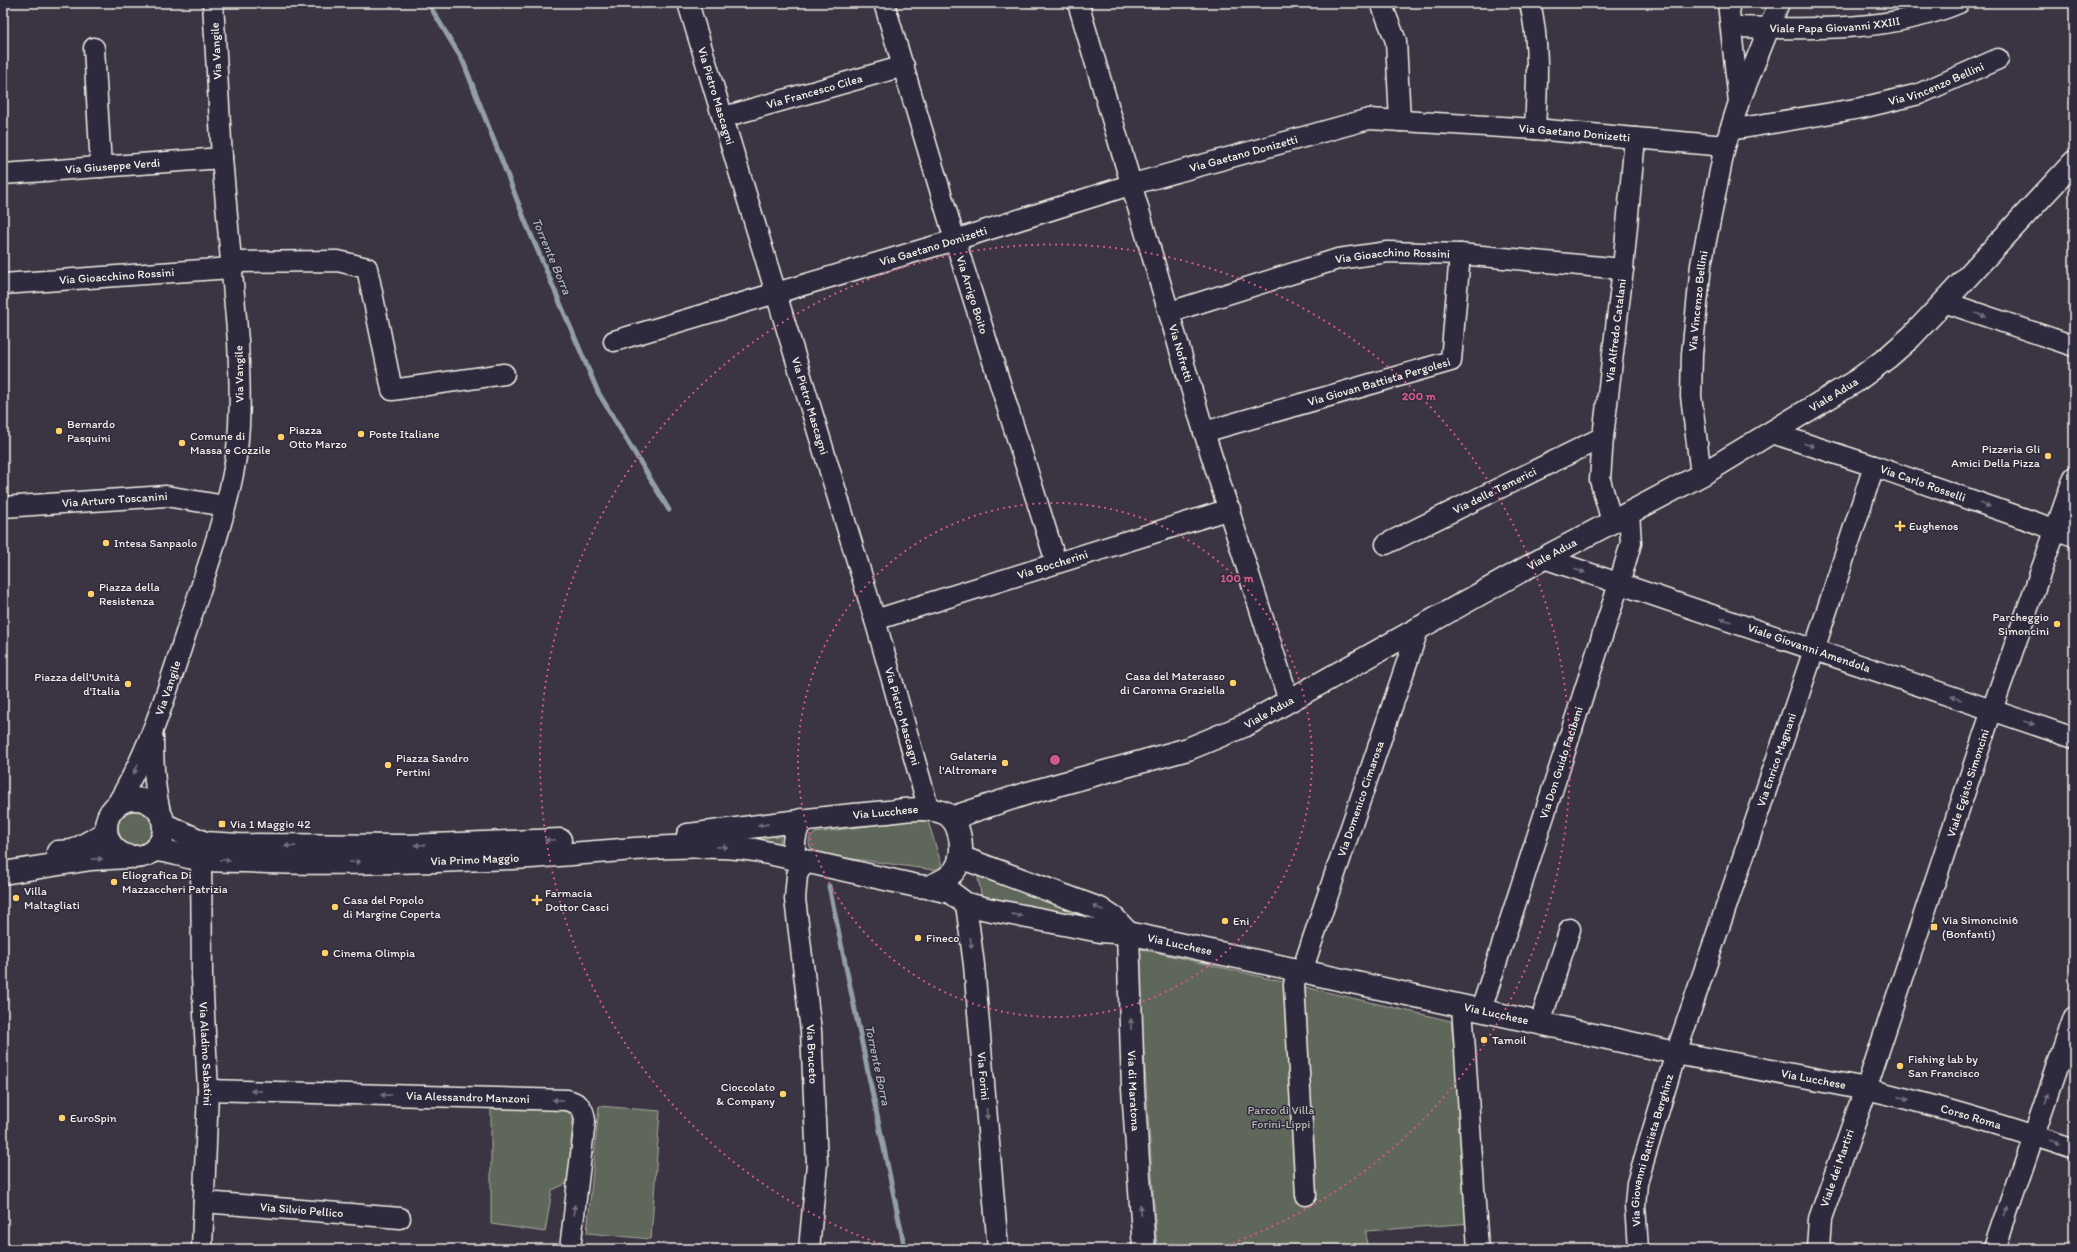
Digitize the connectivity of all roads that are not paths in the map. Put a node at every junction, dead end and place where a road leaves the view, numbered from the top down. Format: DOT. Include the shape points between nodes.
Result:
graph roads {
  1 [pos="213,3"];
  2 [pos="688,3"];
  3 [pos="884,3"];
  4 [pos="1078,3"];
  5 [pos="1381,3"];
  6 [pos="1530,3"];
  7 [pos="1728,3"];
  8 [pos="1780,3"];
  9 [pos="1959,3"];
  10 [pos="1732,27"];
  11 [pos="1771,28"];
  12 [pos="94,48"];
  13 [pos="1998,59"];
  14 [pos="904,66"];
  15 [pos="1739,102"];
  16 [pos="724,117"];
  17 [pos="1400,121"];
  18 [pos="1535,129"];
  19 [pos="1635,138"];
  20 [pos="1728,138"];
  21 [pos="222,158"];
  22 [pos="2074,162"];
  23 [pos="101,167"];
  24 [pos="3,174"];
  25 [pos="1133,184"];
  26 [pos="955,240"];
  27 [pos="1460,254"];
  28 [pos="231,265"];
  29 [pos="1623,269"];
  30 [pos="3,284"];
  31 [pos="778,293"];
  32 [pos="1944,302"];
  33 [pos="1170,312"];
  34 [pos="614,341"];
  35 [pos="2074,346"];
  36 [pos="504,374"];
  37 [pos="1204,432"];
  38 [pos="1772,433"];
  39 [pos="1603,436"];
  40 [pos="1874,466"];
  41 [pos="1700,475"];
  42 [pos="2074,477"];
  43 [pos="225,506"];
  44 [pos="3,507"];
  45 [pos="1230,509"];
  46 [pos="1620,518"];
  47 [pos="2055,530"];
  48 [pos="2074,536"];
  49 [pos="1386,544"];
  50 [pos="1544,558"];
  51 [pos="1056,562"];
  52 [pos="1620,584"];
  53 [pos="875,620"];
  54 [pos="1419,627"];
  55 [pos="1814,650"];
  56 [pos="1289,701"];
  57 [pos="1992,710"];
  58 [pos="153,734"];
  59 [pos="2074,738"];
  60 [pos="117,804"];
  61 [pos="929,810"];
  62 [pos="162,818"];
  63 [pos="952,818"];
  64 [pos="801,820"];
  65 [pos="106,833"];
  66 [pos="155,850"];
  67 [pos="129,857"];
  68 [pos="960,857"];
  69 [pos="3,858"];
  70 [pos="201,859"];
  71 [pos="799,860"];
  72 [pos="3,873"];
  73 [pos="928,887"];
  74 [pos="966,904"];
  75 [pos="1570,929"];
  76 [pos="1128,932"];
  77 [pos="1300,970"];
  78 [pos="1472,1008"];
  79 [pos="2074,1017"];
  80 [pos="1540,1023"];
  81 [pos="1676,1053"];
  82 [pos="1866,1089"];
  83 [pos="208,1090"];
  84 [pos="2034,1135"];
  85 [pos="2074,1149"];
  86 [pos="1306,1195"];
  87 [pos="204,1202"];
  88 [pos="400,1218"];
  89 [pos="202,1249"];
  90 [pos="570,1249"];
  91 [pos="810,1249"];
  92 [pos="998,1249"];
  93 [pos="1144,1249"];
  94 [pos="1478,1249"];
  95 [pos="1638,1249"];
  96 [pos="1818,1249"];
  97 [pos="1995,1249"];
  1 -- 21 [label="street, Via Vangile"];
  2 -- 16 [label="street, Via Pietro Mascagni"];
  3 -- 14 [label="street, Via Arrigo Boito"];
  4 -- 25 [label="street, Via Nofretti"];
  5 -- 17 [label="street" via="1396,41"];
  6 -- 18 [label="street" via="1538,59"];
  7 -- 10 [label="street, Via Vincenzo Bellini"];
  8 -- 11 [label="street"];
  9 -- 11 [label="street, Viale Papa Giovanni XXIII" via="1928,14 1875,25"];
  10 -- 11 [label="street, Viale Papa Giovanni XXIII"];
  10 -- 15 [label="street, Via Vincenzo Bellini"];
  11 -- 15 [label="street"];
  12 -- 23 [label="street"];
  13 -- 20 [label="street, Via Vincenzo Bellini" via="1919,94"];
  14 -- 16 [label="street, Via Francesco Cilea"];
  14 -- 26 [label="street, Via Arrigo Boito"];
  15 -- 20 [label="street, Via Vincenzo Bellini"];
  16 -- 31 [label="street, Via Pietro Mascagni"];
  17 -- 18 [label="street, Via Gaetano Donizetti"];
  17 -- 25 [label="street, Via Gaetano Donizetti" via="1369,119"];
  18 -- 19 [label="street, Via Gaetano Donizetti"];
  19 -- 20 [label="street, Via Gaetano Donizetti"];
  19 -- 29 [label="street, Via Alfredo Catalani"];
  20 -- 41 [label="street, Via Vincenzo Bellini" via="1700,265 1692,354 1691,396"];
  21 -- 23 [label="street, Via Giuseppe Verdi"];
  21 -- 28 [label="street, Via Vangile"];
  22 -- 32 [label="main road, Viale Adua"];
  23 -- 24 [label="street, Via Giuseppe Verdi"];
  25 -- 26 [label="street, Via Gaetano Donizetti"];
  25 -- 33 [label="street, Via Nofretti"];
  26 -- 31 [label="street, Via Gaetano Donizetti"];
  26 -- 51 [label="street, Via Arrigo Boito"];
  27 -- 29 [label="street, Via Gioacchino Rossini"];
  27 -- 33 [label="street, Via Gioacchino Rossini" via="1388,252 1338,259"];
  27 -- 37 [label="street, Via Giovan Battista Pergolesi" via="1451,361"];
  28 -- 30 [label="street, Via Gioacchino Rossini"];
  28 -- 36 [label="street, Via Gioacchino Rossini" via="338,262 367,268 392,390"];
  28 -- 43 [label="street, Via Vangile" via="238,341 239,419 235,465"];
  29 -- 39 [label="street, Via Alfredo Catalani"];
  31 -- 34 [label="street, Via Gaetano Donizetti"];
  31 -- 53 [label="street, Via Pietro Mascagni"];
  32 -- 35 [label="street, one-way"];
  32 -- 38 [label="main road, Viale Adua" via="1887,358 1856,381"];
  33 -- 37 [label="street, Via Nofretti"];
  37 -- 45 [label="street, Via Nofretti"];
  38 -- 40 [label="street, Via Carlo Rosselli, one-way"];
  38 -- 41 [label="main road, Viale Adua"];
  39 -- 46 [label="street, Via Alfredo Catalani" via="1600,480"];
  39 -- 49 [label="street, Via delle Tamerici"];
  40 -- 47 [label="street, Via Carlo Rosselli, one-way"];
  40 -- 55 [label="street, Via Enrico Magnani"];
  41 -- 46 [label="main road, Viale Adua"];
  42 -- 47 [label="street, Viale Egisto Simoncini"];
  43 -- 44 [label="street, Via Arturo Toscanini" via="166,496"];
  43 -- 58 [label="street, Via Vangile" via="211,558"];
  45 -- 51 [label="street, Via Boccherini"];
  45 -- 56 [label="street, Via Nofretti"];
  46 -- 50 [label="main road, Viale Adua"];
  46 -- 52 [label="street, Via Don Guido Facibeni" via="1631,543"];
  47 -- 48 [label="street, Via Carlo Rosselli"];
  47 -- 57 [label="street, Viale Egisto Simoncini"];
  50 -- 52 [label="street, Viale Giovanni Amendola, one-way"];
  50 -- 54 [label="main road, Viale Adua"];
  51 -- 53 [label="street, Via Boccherini"];
  55 -- 52 [label="street, Viale Giovanni Amendola, one-way"];
  52 -- 78 [label="street, Via Don Guido Facibeni"];
  53 -- 61 [label="street, Via Pietro Mascagni"];
  54 -- 56 [label="main road, Viale Adua"];
  54 -- 77 [label="street, Via Domenico Cimarosa"];
  57 -- 55 [label="street, Viale Giovanni Amendola, one-way"];
  55 -- 81 [label="street, Via Enrico Magnani"];
  56 -- 63 [label="main road, Viale Adua" via="1246,725 1188,749 1028,793"];
  57 -- 59 [label="street, Viale Giovanni Amendola, one-way"];
  57 -- 82 [label="street, Viale Egisto Simoncini"];
  58 -- 60 [label="street, one-way"];
  58 -- 62 [label="street" via="156,794"];
  60 -- 62 [label="main road" via="126,800 141,799 149,802"];
  60 -- 65 [label="main road" via="107,819"];
  61 -- 63 [label="main road, Via Lucchese" via="945,813"];
  61 -- 64 [label="main road, Via Lucchese"];
  64 -- 62 [label="main road, Via Primo Maggio, one-way" via="650,839 329,846 204,843"];
  62 -- 66 [label="main road" via="162,842"];
  63 -- 68 [label="main road" via="960,838"];
  64 -- 71 [label="main road" via="796,830 793,848"];
  65 -- 67 [label="main road" via="112,846"];
  65 -- 69 [label="main road" via="73,851"];
  66 -- 67 [label="main road" via="143,857"];
  66 -- 70 [label="main road, Via Primo Maggio"];
  72 -- 67 [label="main road, one-way" via="91,859"];
  68 -- 73 [label="main road" via="947,879"];
  76 -- 68 [label="main road, one-way" via="1100,909"];
  70 -- 71 [label="main road, Via Primo Maggio, one-way" via="378,862 512,858 687,846 755,850"];
  70 -- 83 [label="street, Via Aladino Sabatini" via="202,976"];
  71 -- 73 [label="main road"];
  71 -- 91 [label="street, Via Bruceto" via="795,899 811,1031 817,1164"];
  73 -- 74 [label="main road" via="950,892"];
  74 -- 76 [label="main road, Via Lucchese, one-way" via="1100,931"];
  74 -- 92 [label="street, Via Forini, one-way" via="974,965"];
  75 -- 80 [label="street"];
  76 -- 77 [label="main road, Via Lucchese"];
  93 -- 76 [label="main road, Via di Maratona, one-way" via="1133,1088"];
  77 -- 78 [label="main road, Via Lucchese"];
  77 -- 86 [label="street, Via Domenico Cimarosa" via="1294,985"];
  78 -- 80 [label="main road, Via Lucchese"];
  78 -- 94 [label="street"];
  84 -- 79 [label="street, one-way"];
  80 -- 81 [label="main road, Via Lucchese"];
  81 -- 82 [label="main road, Via Lucchese"];
  81 -- 95 [label="street, Via Giovanni Battista Berghinz" via="1637,1183 1635,1205"];
  82 -- 84 [label="street, Corso Roma, one-way"];
  82 -- 96 [label="main road, Viale dei Martiri" via="1820,1219"];
  83 -- 87 [label="street, Via Aladino Sabatini"];
  90 -- 83 [label="street, Via Alessandro Manzoni, one-way" via="585,1121 583,1109 576,1102"];
  84 -- 85 [label="street, Corso Roma, one-way"];
  97 -- 84 [label="street, one-way"];
  87 -- 88 [label="street, Via Silvio Pellico"];
  87 -- 89 [label="street, Via Aladino Sabatini"];
}
